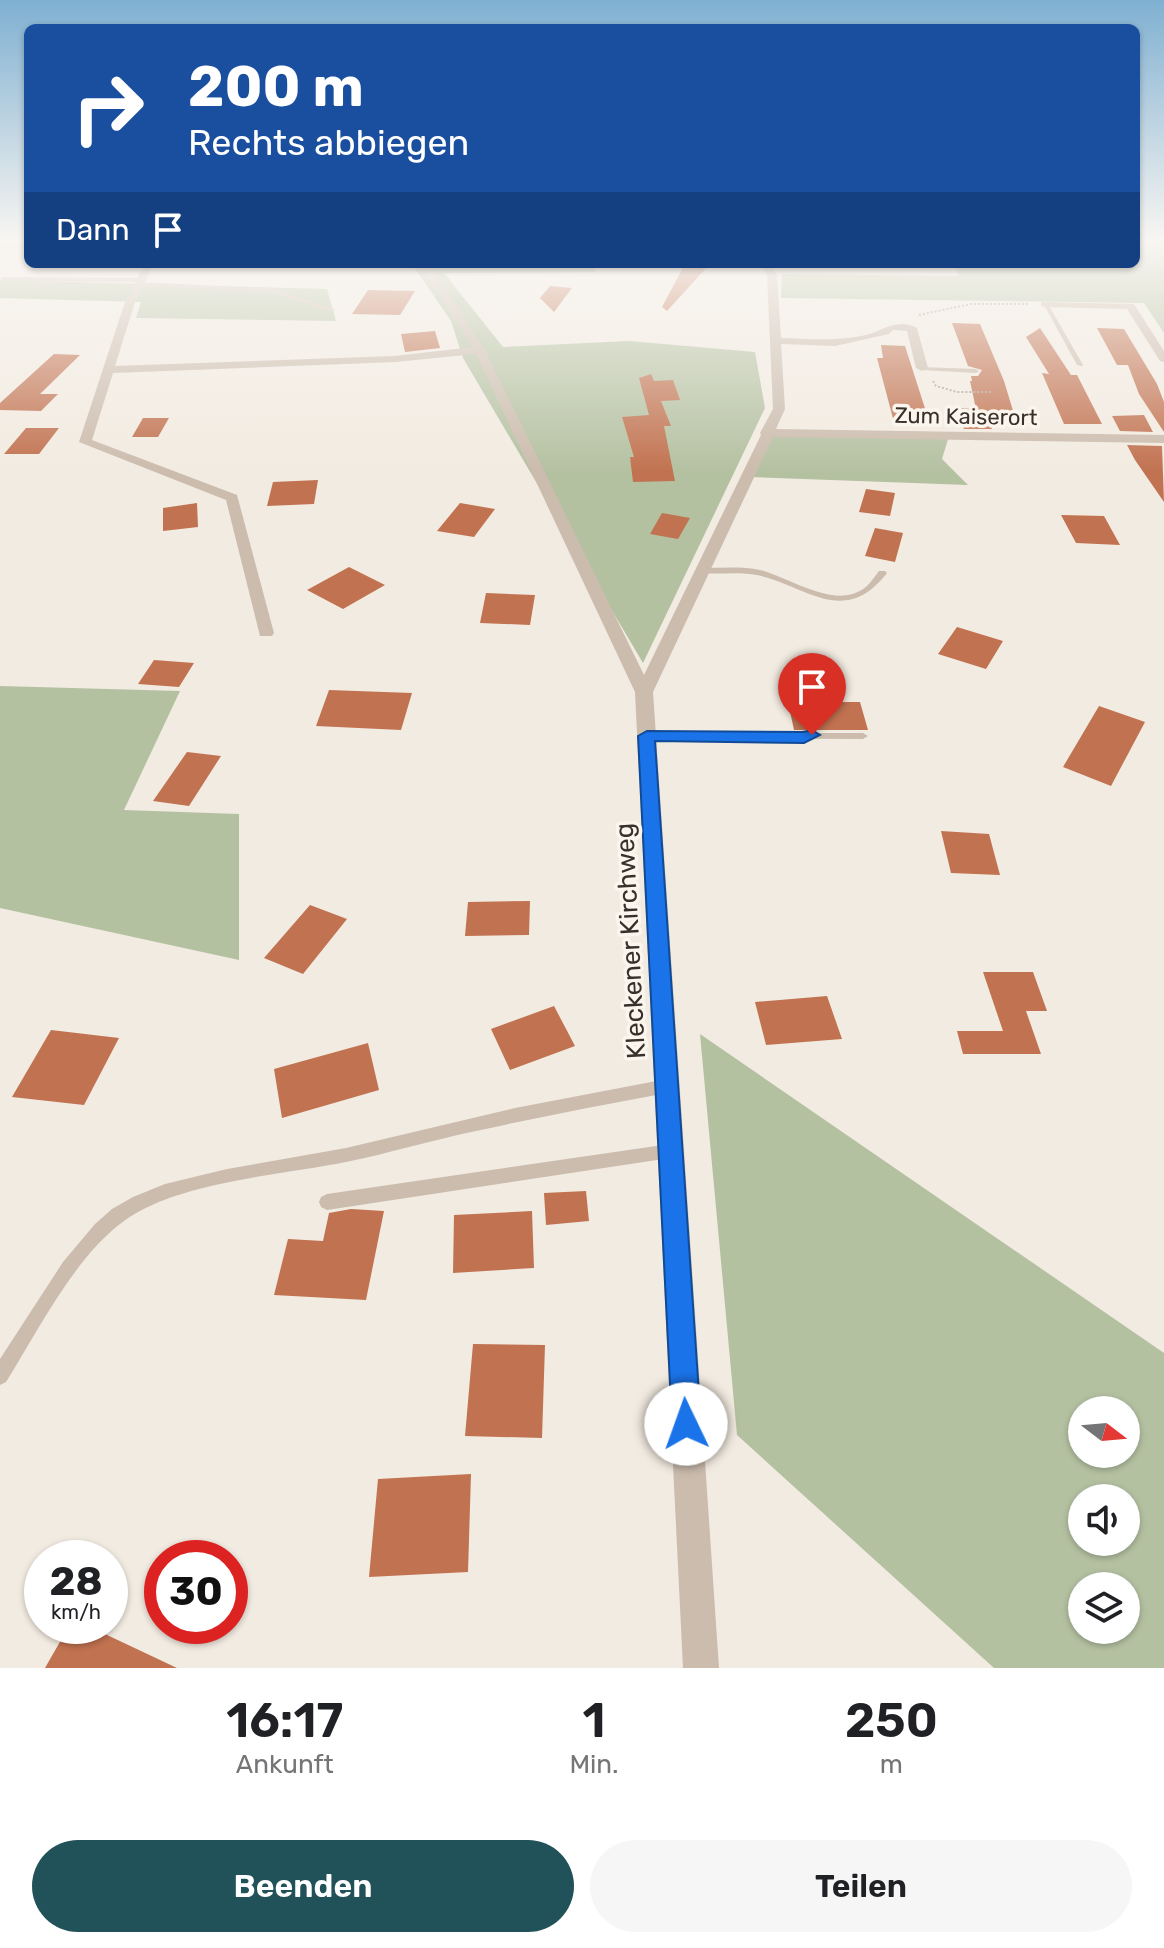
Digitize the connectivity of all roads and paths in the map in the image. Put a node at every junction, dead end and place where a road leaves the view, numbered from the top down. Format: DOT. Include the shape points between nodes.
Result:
graph roads {
  1 [pos="125,317"];
  2 [pos="459,317"];
  3 [pos="774,317"];
  4 [pos="916,317"];
  5 [pos="1052,317"];
  6 [pos="1137,317"];
  7 [pos="901,327"];
  8 [pos="775,341"];
  9 [pos="480,350"];
  10 [pos="1164,359"];
  11 [pos="1080,365"];
  12 [pos="925,369"];
  13 [pos="106,370"];
  14 [pos="976,371"];
  15 [pos="965,385"];
  16 [pos="949,390"];
  17 [pos="991,392"];
  18 [pos="766,433"];
  19 [pos="1164,439"];
  20 [pos="704,571"];
  21 [pos="882,573"];
  22 [pos="266,633"];
  23 [pos="644,692"];
  24 [pos="647,736"];
  25 [pos="863,736"];
  26 [pos="667,1086"];
  27 [pos="670,1151"];
  28 [pos="327,1202"];
  29 [pos="0,1376"];
  30 [pos="701,1668"];
  1 -- 13 [label="street"];
  2 -- 9 [label="street, Kleckener Kirchweg"];
  3 -- 8 [label="street"];
  4 -- 7 [label="path"];
  5 -- 11 [label="lane"];
  6 -- 10 [label="street"];
  7 -- 8 [label="street" via="835,343"];
  7 -- 12 [label="street" via="912,328"];
  8 -- 18 [label="street" via="779,409"];
  9 -- 13 [label="street" via="395,359"];
  9 -- 23 [label="street, Kleckener Kirchweg"];
  12 -- 14 [label="lane"];
  12 -- 16 [label="path" via="936,386"];
  13 -- 22 [label="street" via="85,442 232,498"];
  15 -- 16 [label="path"];
  16 -- 17 [label="path"];
  18 -- 19 [label="street, Zum Kaiserort"];
  18 -- 20 [label="street"];
  20 -- 21 [label="lane" via="760,574 833,599 866,590"];
  20 -- 23 [label="street"];
  23 -- 24 [label="street, Kleckener Kirchweg"];
  24 -- 25 [label="lane"];
  24 -- 26 [label="street, Kleckener Kirchweg"];
  26 -- 27 [label="street, Kleckener Kirchweg"];
  26 -- 29 [label="lane" via="489,1120 145,1200 95,1235"];
  27 -- 28 [label="lane"];
  27 -- 30 [label="street, Kleckener Kirchweg"];
}
